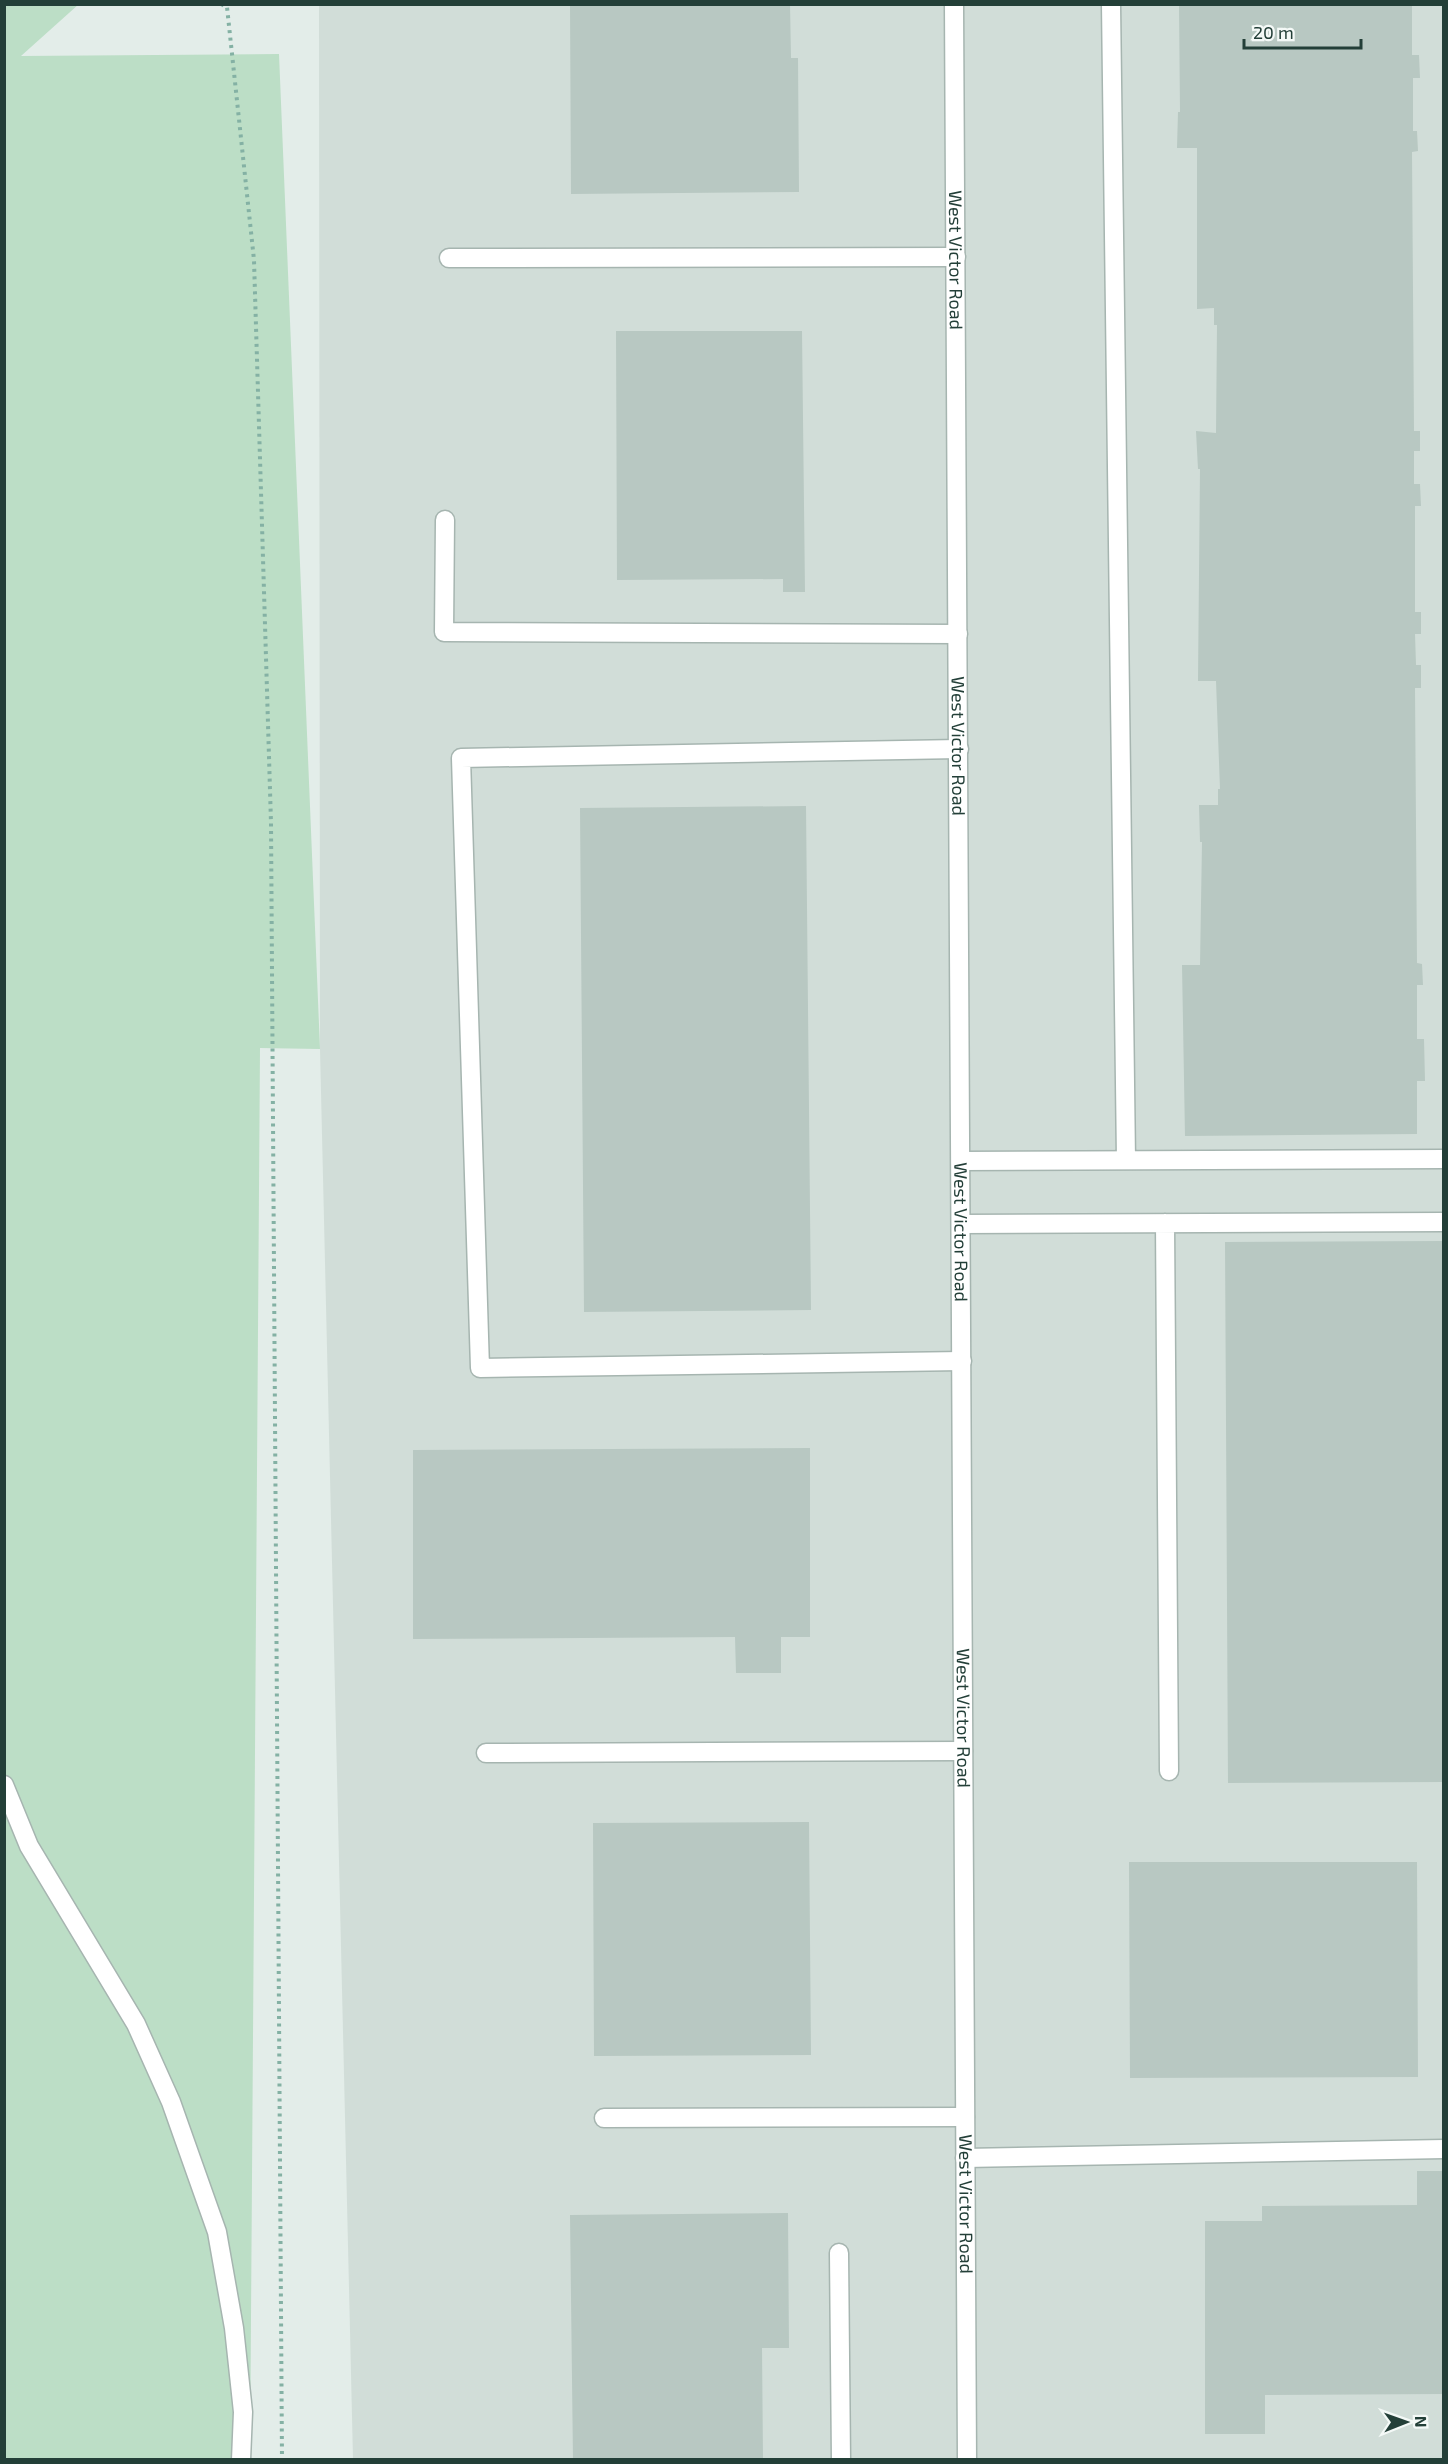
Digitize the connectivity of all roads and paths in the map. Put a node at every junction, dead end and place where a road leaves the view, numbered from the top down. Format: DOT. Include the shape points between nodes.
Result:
graph roads {
  1 [pos="221,4"];
  2 [pos="954,4"];
  3 [pos="1111,4"];
  4 [pos="956,256"];
  5 [pos="449,258"];
  6 [pos="445,520"];
  7 [pos="958,634"];
  8 [pos="959,749"];
  9 [pos="1125,1160"];
  10 [pos="1443,1160"];
  11 [pos="961,1161"];
  12 [pos="1165,1222"];
  13 [pos="1443,1222"];
  14 [pos="961,1224"];
  15 [pos="962,1361"];
  16 [pos="963,1751"];
  17 [pos="486,1753"];
  18 [pos="1169,1771"];
  19 [pos="4,1785"];
  20 [pos="965,2117"];
  21 [pos="604,2118"];
  22 [pos="1443,2149"];
  23 [pos="965,2158"];
  24 [pos="839,2253"];
  25 [pos="241,2460"];
  26 [pos="282,2460"];
  27 [pos="841,2460"];
  28 [pos="967,2460"];
  1 -- 26 [label="path" via="227,7 254,260 271,823"];
  2 -- 4 [label="street, West Victor Road"];
  3 -- 9 [label="street"];
  4 -- 5 [label="street"];
  4 -- 7 [label="street, West Victor Road"];
  6 -- 7 [label="street" via="444,632"];
  7 -- 8 [label="street, West Victor Road"];
  8 -- 11 [label="street, West Victor Road"];
  8 -- 15 [label="street" via="461,758 480,1368"];
  9 -- 10 [label="street"];
  9 -- 11 [label="street"];
  11 -- 14 [label="street, West Victor Road"];
  12 -- 13 [label="street"];
  12 -- 14 [label="street"];
  12 -- 18 [label="street"];
  14 -- 15 [label="street, West Victor Road"];
  15 -- 16 [label="street, West Victor Road"];
  16 -- 17 [label="street"];
  16 -- 20 [label="street, West Victor Road"];
  19 -- 25 [label="street" via="29,1846 136,2024 171,2102 217,2232 234,2328 243,2412"];
  20 -- 21 [label="street"];
  20 -- 23 [label="street, West Victor Road"];
  22 -- 23 [label="street"];
  23 -- 28 [label="street, West Victor Road"];
  24 -- 27 [label="street"];
}
